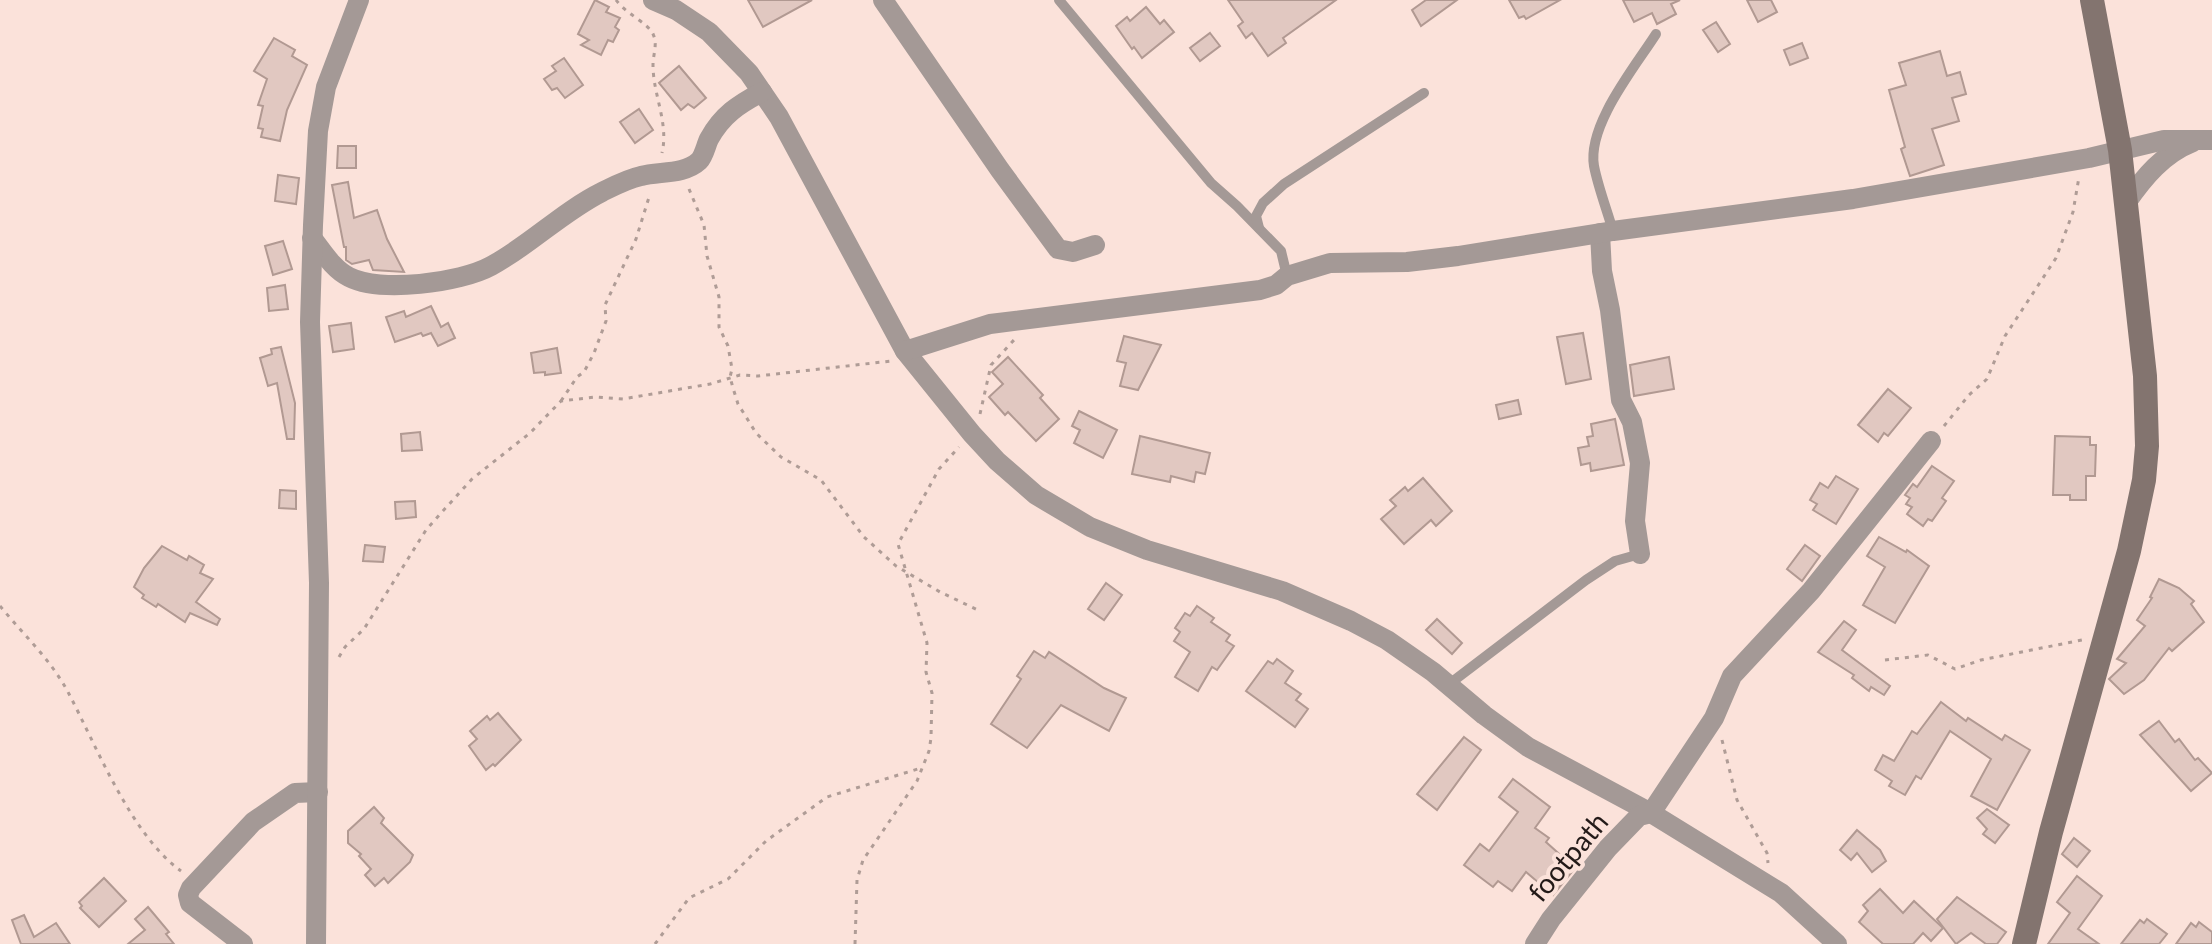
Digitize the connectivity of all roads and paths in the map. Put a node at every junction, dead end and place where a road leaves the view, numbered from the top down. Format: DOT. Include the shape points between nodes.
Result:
graph roads {
  1 [pos="359,0"];
  2 [pos="653,0"];
  3 [pos="883,0"];
  4 [pos="1059,0"];
  5 [pos="2092,0"];
  6 [pos="1656,34"];
  7 [pos="762,92"];
  8 [pos="1424,93"];
  9 [pos="2208,140"];
  10 [pos="2120,150"];
  11 [pos="2089,158"];
  12 [pos="681,170"];
  13 [pos="2126,203"];
  14 [pos="1259,230"];
  15 [pos="1606,232"];
  16 [pos="312,238"];
  17 [pos="1095,245"];
  18 [pos="1287,276"];
  19 [pos="1029,318"];
  20 [pos="910,357"];
  21 [pos="730,377"];
  22 [pos="972,434"];
  23 [pos="1931,441"];
  24 [pos="1640,554"];
  25 [pos="906,571"];
  26 [pos="0,606"];
  27 [pos="980,611"];
  28 [pos="2105,637"];
  29 [pos="339,657"];
  30 [pos="1885,660"];
  31 [pos="1448,685"];
  32 [pos="1718,709"];
  33 [pos="921,768"];
  34 [pos="318,792"];
  35 [pos="1651,813"];
  36 [pos="207,870"];
  37 [pos="1761,882"];
  38 [pos="243,944"];
  39 [pos="316,944"];
  40 [pos="655,944"];
  41 [pos="855,944"];
  42 [pos="1535,944"];
  43 [pos="1837,944"];
  44 [pos="2024,944"];
  1 -- 16 [label="street" via="326,87"];
  2 -- 7 [label="street" via="709,32"];
  3 -- 17 [label="street" via="1058,249 1073,252"];
  4 -- 14 [label="lane" via="1211,183"];
  5 -- 10 [label="street"];
  6 -- 15 [label="lane" via="1596,137 1593,163"];
  7 -- 12 [label="street" via="730,110 699,160"];
  7 -- 20 [label="street"];
  8 -- 14 [label="lane" via="1284,184 1263,203 1256,216"];
  9 -- 10 [label="street" via="2164,140"];
  9 -- 13 [label="street" via="2175,149"];
  10 -- 11 [label="street"];
  10 -- 13 [label="street"];
  11 -- 15 [label="street" via="1853,199"];
  11 -- 23 [label="path" via="2056,258 2005,336 1987,379"];
  12 -- 16 [label="street" via="643,175 601,192 500,261 456,277 370,285 328,261"];
  12 -- 21 [label="path" via="704,225"];
  13 -- 28 [label="street" via="2145,376 2147,446 2129,551"];
  14 -- 18 [label="lane" via="1281,251"];
  15 -- 18 [label="street" via="1407,262 1330,263"];
  15 -- 24 [label="street" via="1602,271 1621,400 1632,422 1640,463 1635,521"];
  16 -- 34 [label="street"];
  18 -- 19 [label="street" via="1260,290"];
  19 -- 20 [label="street" via="961,332"];
  19 -- 22 [label="path" via="991,365"];
  20 -- 21 [label="path"];
  20 -- 22 [label="street"];
  21 -- 25 [label="path" via="738,404 756,433 781,457 821,480 864,537"];
  21 -- 29 [label="path" via="623,399 561,401 472,479 426,530 364,629"];
  22 -- 25 [label="path" via="939,469 898,544"];
  22 -- 31 [label="street" via="1036,495 1090,527 1282,591 1351,621"];
  23 -- 32 [label="street" via="1811,591 1732,676"];
  24 -- 31 [label="lane" via="1615,561 1586,580"];
  25 -- 27 [label="path"];
  25 -- 33 [label="path" via="927,643 932,693 929,751"];
  26 -- 36 [label="path" via="51,666 132,814 155,844 179,870 193,876"];
  28 -- 30 [label="path" via="1955,669 1928,655"];
  28 -- 44 [label="street"];
  31 -- 35 [label="street" via="1528,747"];
  32 -- 35 [label="street"];
  32 -- 37 [label="path" via="1737,800 1767,853 1769,872"];
  33 -- 40 [label="path" via="827,797 766,841 728,879 689,898"];
  33 -- 41 [label="path" via="863,860 857,880"];
  34 -- 36 [label="street" via="295,793 253,822"];
  34 -- 39 [label="street"];
  35 -- 37 [label="street"];
  35 -- 42 [label="street, footpath" via="1639,816 1608,848"];
  36 -- 38 [label="street" via="191,888 190,903"];
  37 -- 43 [label="street" via="1797,906"];
}
